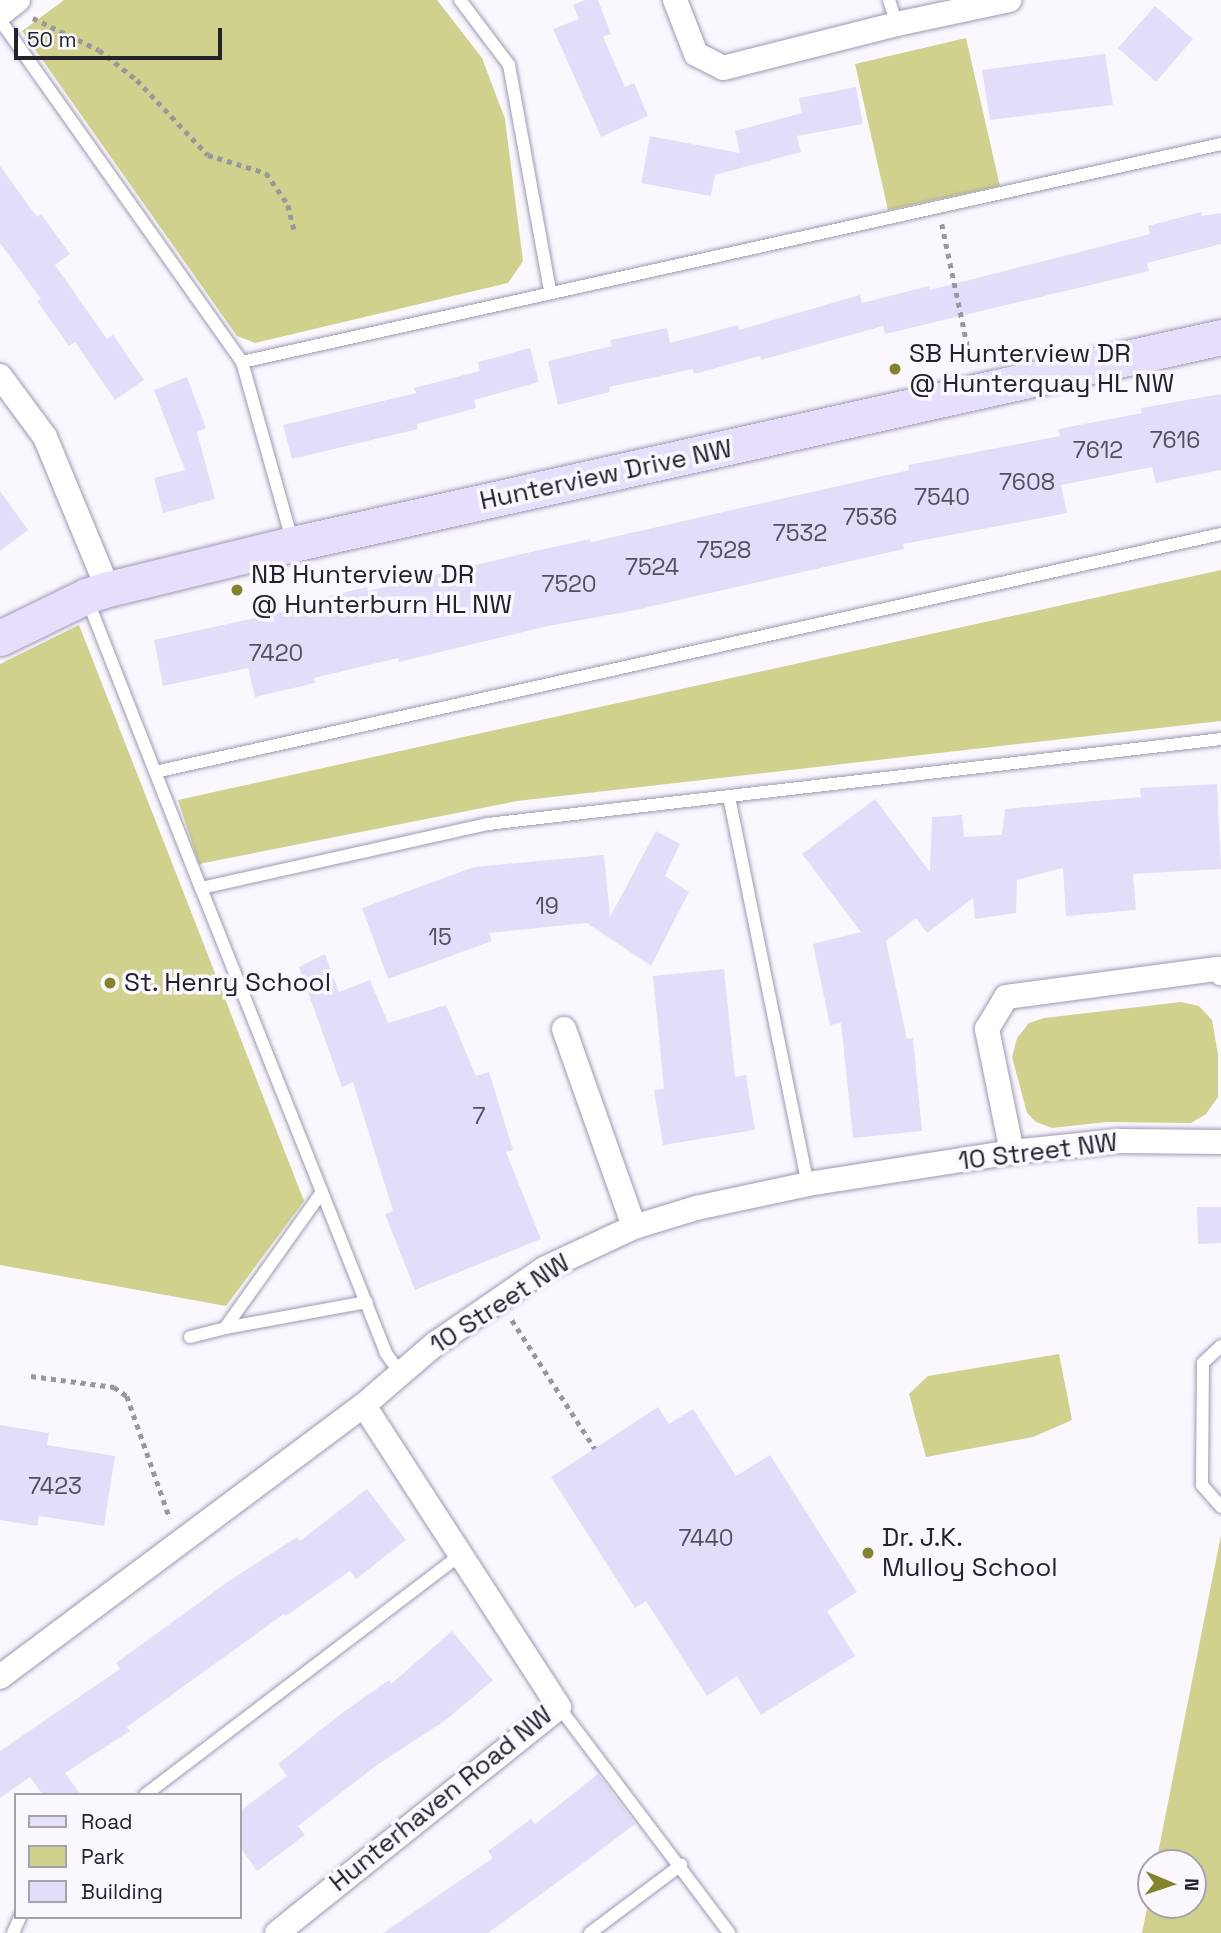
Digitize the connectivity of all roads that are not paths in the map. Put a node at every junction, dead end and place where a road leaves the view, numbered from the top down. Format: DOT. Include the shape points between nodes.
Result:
graph roads {
  1 [pos="460,0"];
  2 [pos="675,0"];
  3 [pos="889,0"];
  4 [pos="1009,0"];
  5 [pos="7,10"];
  6 [pos="897,24"];
  7 [pos="1221,144"];
  8 [pos="550,291"];
  9 [pos="1221,337"];
  10 [pos="242,362"];
  11 [pos="0,376"];
  12 [pos="1221,534"];
  13 [pos="293,544"];
  14 [pos="97,593"];
  15 [pos="0,638"];
  16 [pos="1221,739"];
  17 [pos="155,772"];
  18 [pos="729,797"];
  19 [pos="201,888"];
  20 [pos="1221,973"];
  21 [pos="564,1029"];
  22 [pos="1221,1142"];
  23 [pos="1012,1152"];
  24 [pos="808,1184"];
  25 [pos="322,1192"];
  26 [pos="634,1227"];
  27 [pos="368,1302"];
  28 [pos="225,1328"];
  29 [pos="190,1337"];
  30 [pos="1221,1346"];
  31 [pos="401,1374"];
  32 [pos="364,1405"];
  33 [pos="1221,1507"];
  34 [pos="461,1554"];
  35 [pos="0,1677"];
  36 [pos="559,1707"];
  37 [pos="148,1793"];
  38 [pos="681,1865"];
  39 [pos="277,1933"];
  40 [pos="590,1933"];
  41 [pos="729,1933"];
  1 -- 8 [label="lane" via="509,65"];
  2 -- 6 [label="street" via="696,54 723,68"];
  3 -- 6 [label="lane"];
  4 -- 6 [label="street"];
  5 -- 10 [label="lane"];
  7 -- 8 [label="lane"];
  8 -- 10 [label="lane"];
  9 -- 13 [label="street, Hunterview Drive NW"];
  10 -- 13 [label="lane"];
  11 -- 14 [label="street" via="45,437"];
  12 -- 17 [label="lane"];
  13 -- 14 [label="street, Hunterview Drive NW"];
  14 -- 15 [label="street, Hunterview Drive NW"];
  14 -- 17 [label="lane"];
  16 -- 18 [label="lane"];
  17 -- 19 [label="lane"];
  18 -- 19 [label="lane" via="488,824"];
  18 -- 24 [label="lane"];
  19 -- 25 [label="lane"];
  20 -- 23 [label="street" via="1217,969 1006,996 987,1029"];
  21 -- 26 [label="street"];
  22 -- 23 [label="street, 10 Street NW" via="1119,1141"];
  23 -- 24 [label="street, 10 Street NW"];
  24 -- 26 [label="street, 10 Street NW" via="696,1208"];
  25 -- 27 [label="lane"];
  25 -- 28 [label="lane"];
  26 -- 31 [label="street, 10 Street NW" via="544,1269 435,1343"];
  27 -- 28 [label="lane"];
  27 -- 31 [label="lane" via="386,1353"];
  28 -- 29 [label="lane"];
  30 -- 33 [label="lane" via="1203,1363 1202,1485"];
  31 -- 32 [label="street, 10 Street NW"];
  32 -- 34 [label="street, Hunterhaven Road NW"];
  32 -- 35 [label="street, 10 Street NW"];
  34 -- 36 [label="street, Hunterhaven Road NW"];
  34 -- 37 [label="lane"];
  36 -- 38 [label="lane"];
  36 -- 39 [label="street, Hunterhaven Road NW"];
  38 -- 40 [label="lane"];
  38 -- 41 [label="lane"];
}
